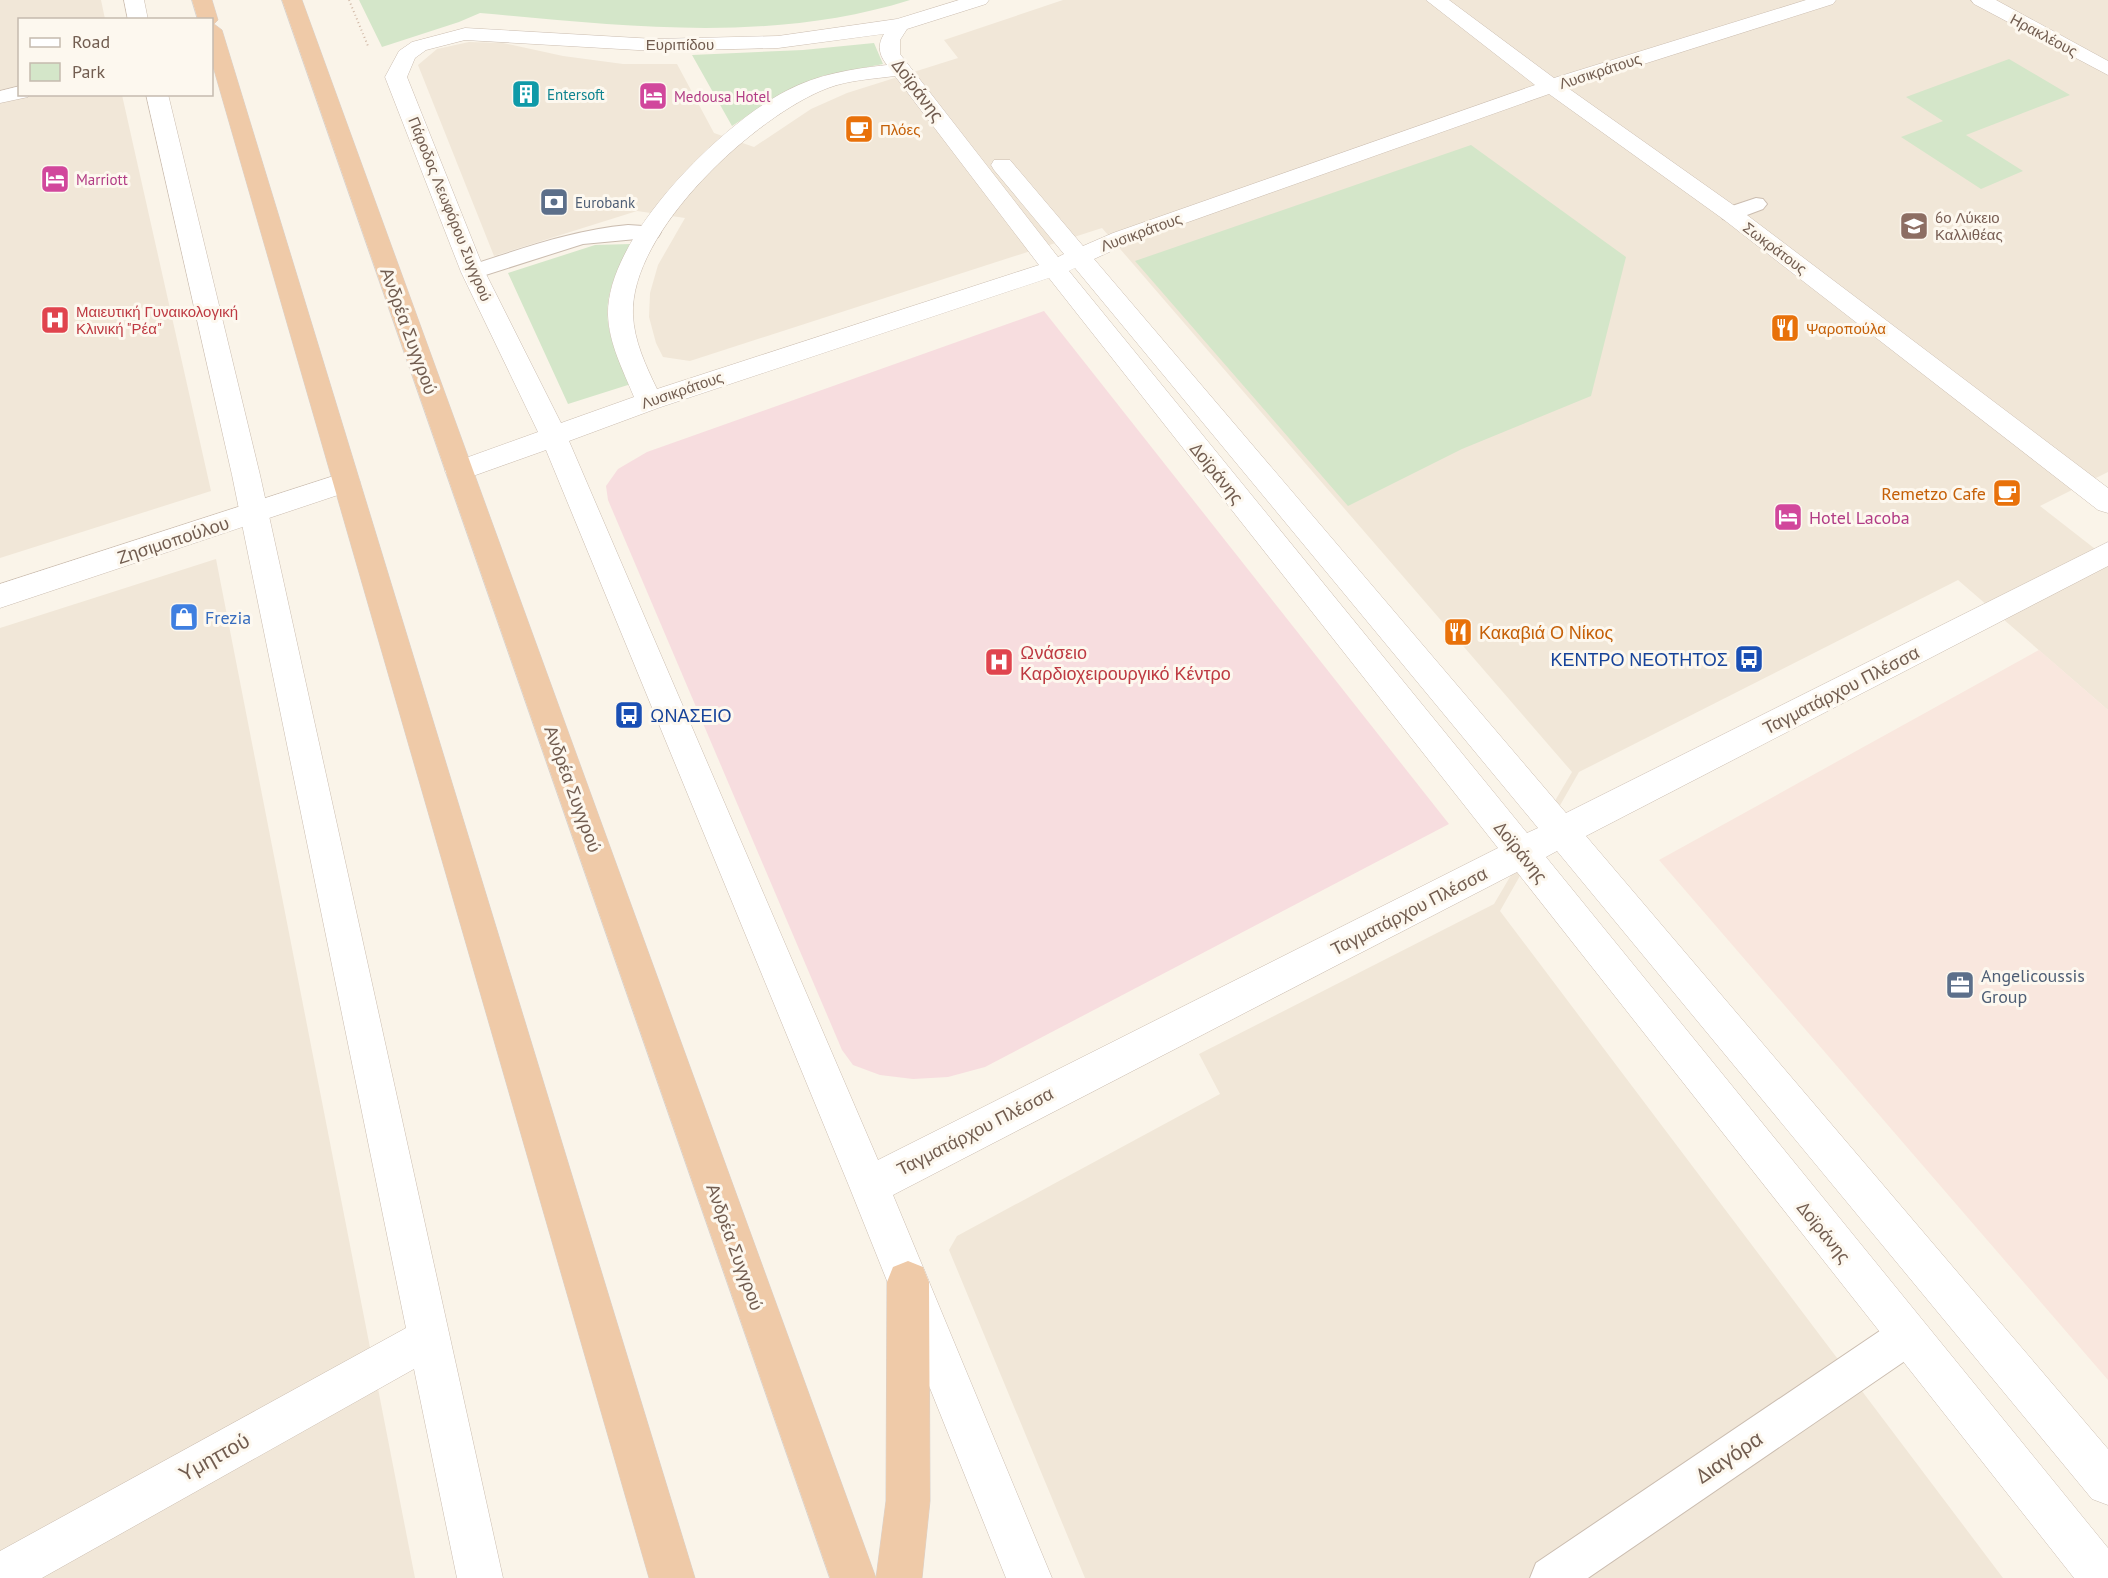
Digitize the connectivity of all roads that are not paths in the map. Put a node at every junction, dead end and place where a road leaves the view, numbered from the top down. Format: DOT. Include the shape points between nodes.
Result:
graph roads {
  1 [pos="134,0"];
  2 [pos="202,0"];
  3 [pos="292,0"];
  4 [pos="979,0"];
  5 [pos="1436,0"];
  6 [pos="1826,0"];
  7 [pos="1981,0"];
  8 [pos="138,18"];
  9 [pos="207,18"];
  10 [pos="900,25"];
  11 [pos="213,33"];
  12 [pos="902,69"];
  13 [pos="2108,69"];
  14 [pos="396,77"];
  15 [pos="1552,87"];
  16 [pos="18,92"];
  17 [pos="157,96"];
  18 [pos="0,97"];
  19 [pos="1756,204"];
  20 [pos="1731,214"];
  21 [pos="650,232"];
  22 [pos="1065,262"];
  23 [pos="473,273"];
  24 [pos="649,401"];
  25 [pos="554,437"];
  26 [pos="459,471"];
  27 [pos="346,482"];
  28 [pos="2108,503"];
  29 [pos="254,513"];
  30 [pos="2108,553"];
  31 [pos="0,596"];
  32 [pos="1562,832"];
  33 [pos="1522,854"];
  34 [pos="868,1186"];
  35 [pos="908,1282"];
  36 [pos="1907,1336"];
  37 [pos="429,1338"];
  38 [pos="2108,1483"];
  39 [pos="0,1576"];
  40 [pos="480,1578"];
  41 [pos="672,1578"];
  42 [pos="853,1578"];
  43 [pos="899,1578"];
  44 [pos="1029,1578"];
  45 [pos="1551,1578"];
  46 [pos="2103,1578"];
  1 -- 8 [label="street"];
  2 -- 9 [label="highway"];
  3 -- 26 [label="highway, Ανδρέα Συγγρού"];
  4 -- 10 [label="street, Ευριπίδου"];
  5 -- 15 [label="street, Σωκράτους"];
  6 -- 15 [label="street, Λυσικράτους"];
  7 -- 13 [label="street, Ηρακλέους"];
  10 -- 12 [label="street, Δοϊράνης" via="890,40 890,56"];
  10 -- 14 [label="street, Ευριπίδου" via="820,39 675,45 465,34 419,46 406,55"];
  10 -- 22 [label="street, Δοϊράνης" via="901,40 909,52"];
  11 -- 27 [label="highway"];
  12 -- 21 [label="street" via="819,83 781,103 709,160"];
  12 -- 22 [label="street, Δοϊράνης"];
  14 -- 23 [label="street, Πάροδος Λεωφόρου Συγγρού"];
  15 -- 20 [label="street, Σωκράτους"];
  15 -- 22 [label="street, Λυσικράτους"];
  16 -- 18 [label="street"];
  17 -- 29 [label="street"];
  19 -- 20 [label="lane"];
  20 -- 28 [label="street, Σωκράτους"];
  21 -- 23 [label="lane" via="596,234"];
  21 -- 24 [label="street" via="630,269 621,300 622,334"];
  22 -- 24 [label="street, Λυσικράτους"];
  22 -- 32 [label="street, Δοϊράνης"];
  22 -- 33 [label="street, Δοϊράνης"];
  23 -- 25 [label="street, Πάροδος Λεωφόρου Συγγρού"];
  24 -- 25 [label="street, Λυσικράτους"];
  25 -- 26 [label="street, Λυσικράτους"];
  25 -- 34 [label="street"];
  26 -- 42 [label="highway, Ανδρέα Συγγρού"];
  27 -- 29 [label="street, Ζησιμοπούλου"];
  27 -- 41 [label="highway"];
  29 -- 31 [label="street, Ζησιμοπούλου"];
  29 -- 37 [label="street"];
  30 -- 32 [label="street, Ταγματάρχου Πλέσσα"];
  32 -- 33 [label="street, Ταγματάρχου Πλέσσα"];
  32 -- 38 [label="street, Δοϊράνης"];
  33 -- 34 [label="street, Ταγματάρχου Πλέσσα"];
  33 -- 36 [label="street, Δοϊράνης"];
  34 -- 35 [label="street"];
  35 -- 43 [label="highway" via="908,1501"];
  35 -- 44 [label="street"];
  36 -- 45 [label="lane, Διαγόρα"];
  36 -- 46 [label="street, Δοϊράνης"];
  37 -- 39 [label="street, Υμηττού"];
  37 -- 40 [label="street"];
}
